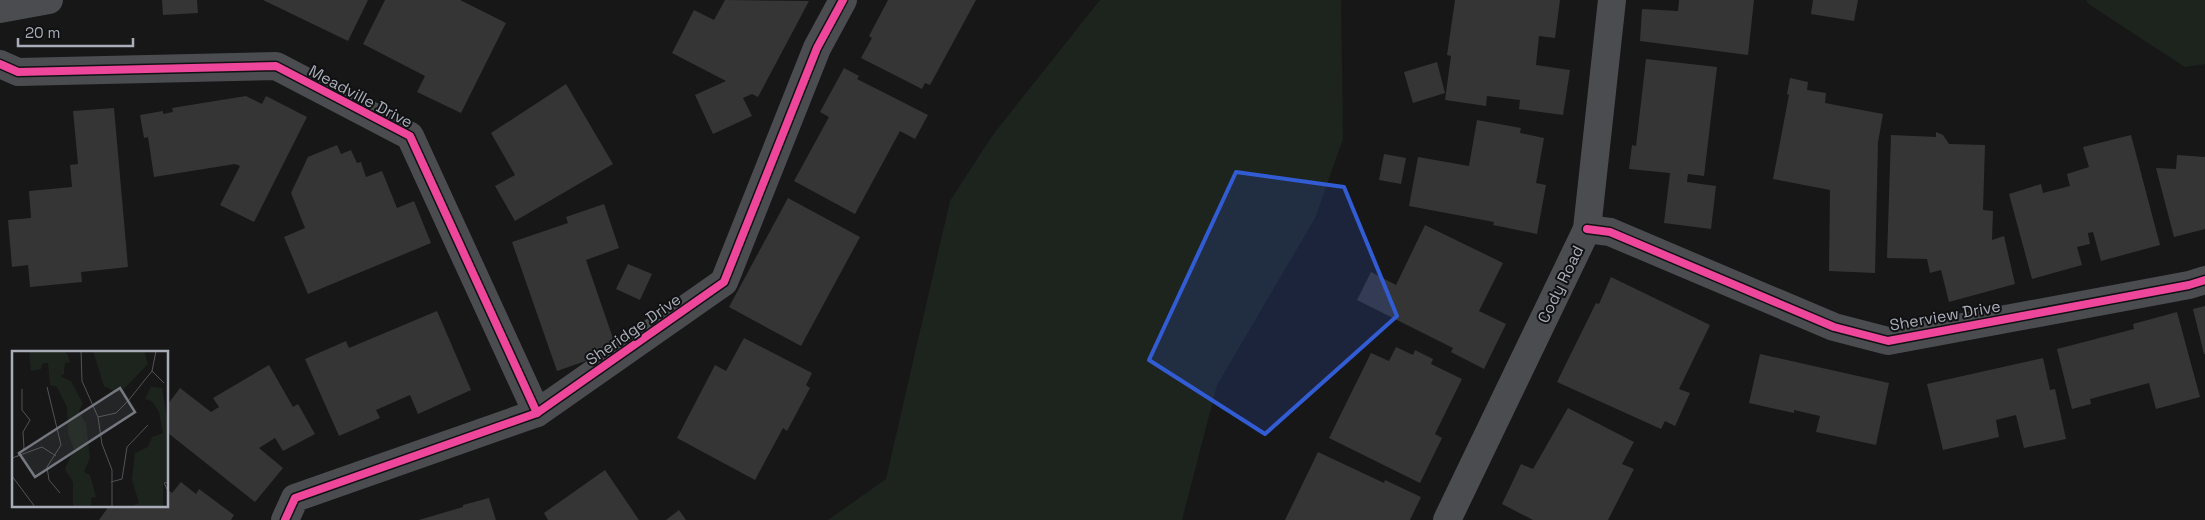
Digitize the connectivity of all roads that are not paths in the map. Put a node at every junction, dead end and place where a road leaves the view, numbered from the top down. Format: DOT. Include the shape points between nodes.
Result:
graph roads {
  1 [pos="49,0"];
  2 [pos="843,0"];
  3 [pos="1612,0"];
  4 [pos="0,9"];
  5 [pos="0,64"];
  6 [pos="1587,229"];
  7 [pos="2205,280"];
  8 [pos="537,413"];
  9 [pos="285,520"];
  10 [pos="1447,520"];
  1 -- 4 [label="street"];
  2 -- 8 [label="street, Sheridge Drive" via="817,48 724,282"];
  3 -- 6 [label="street, Cody Road"];
  5 -- 8 [label="street, Meadville Drive" via="18,72 276,66 410,136"];
  6 -- 7 [label="street, Sherview Drive" via="1610,232 1834,327 1888,341"];
  6 -- 10 [label="street, Cody Road"];
  8 -- 9 [label="street, Sheridge Drive" via="295,498"];
}
